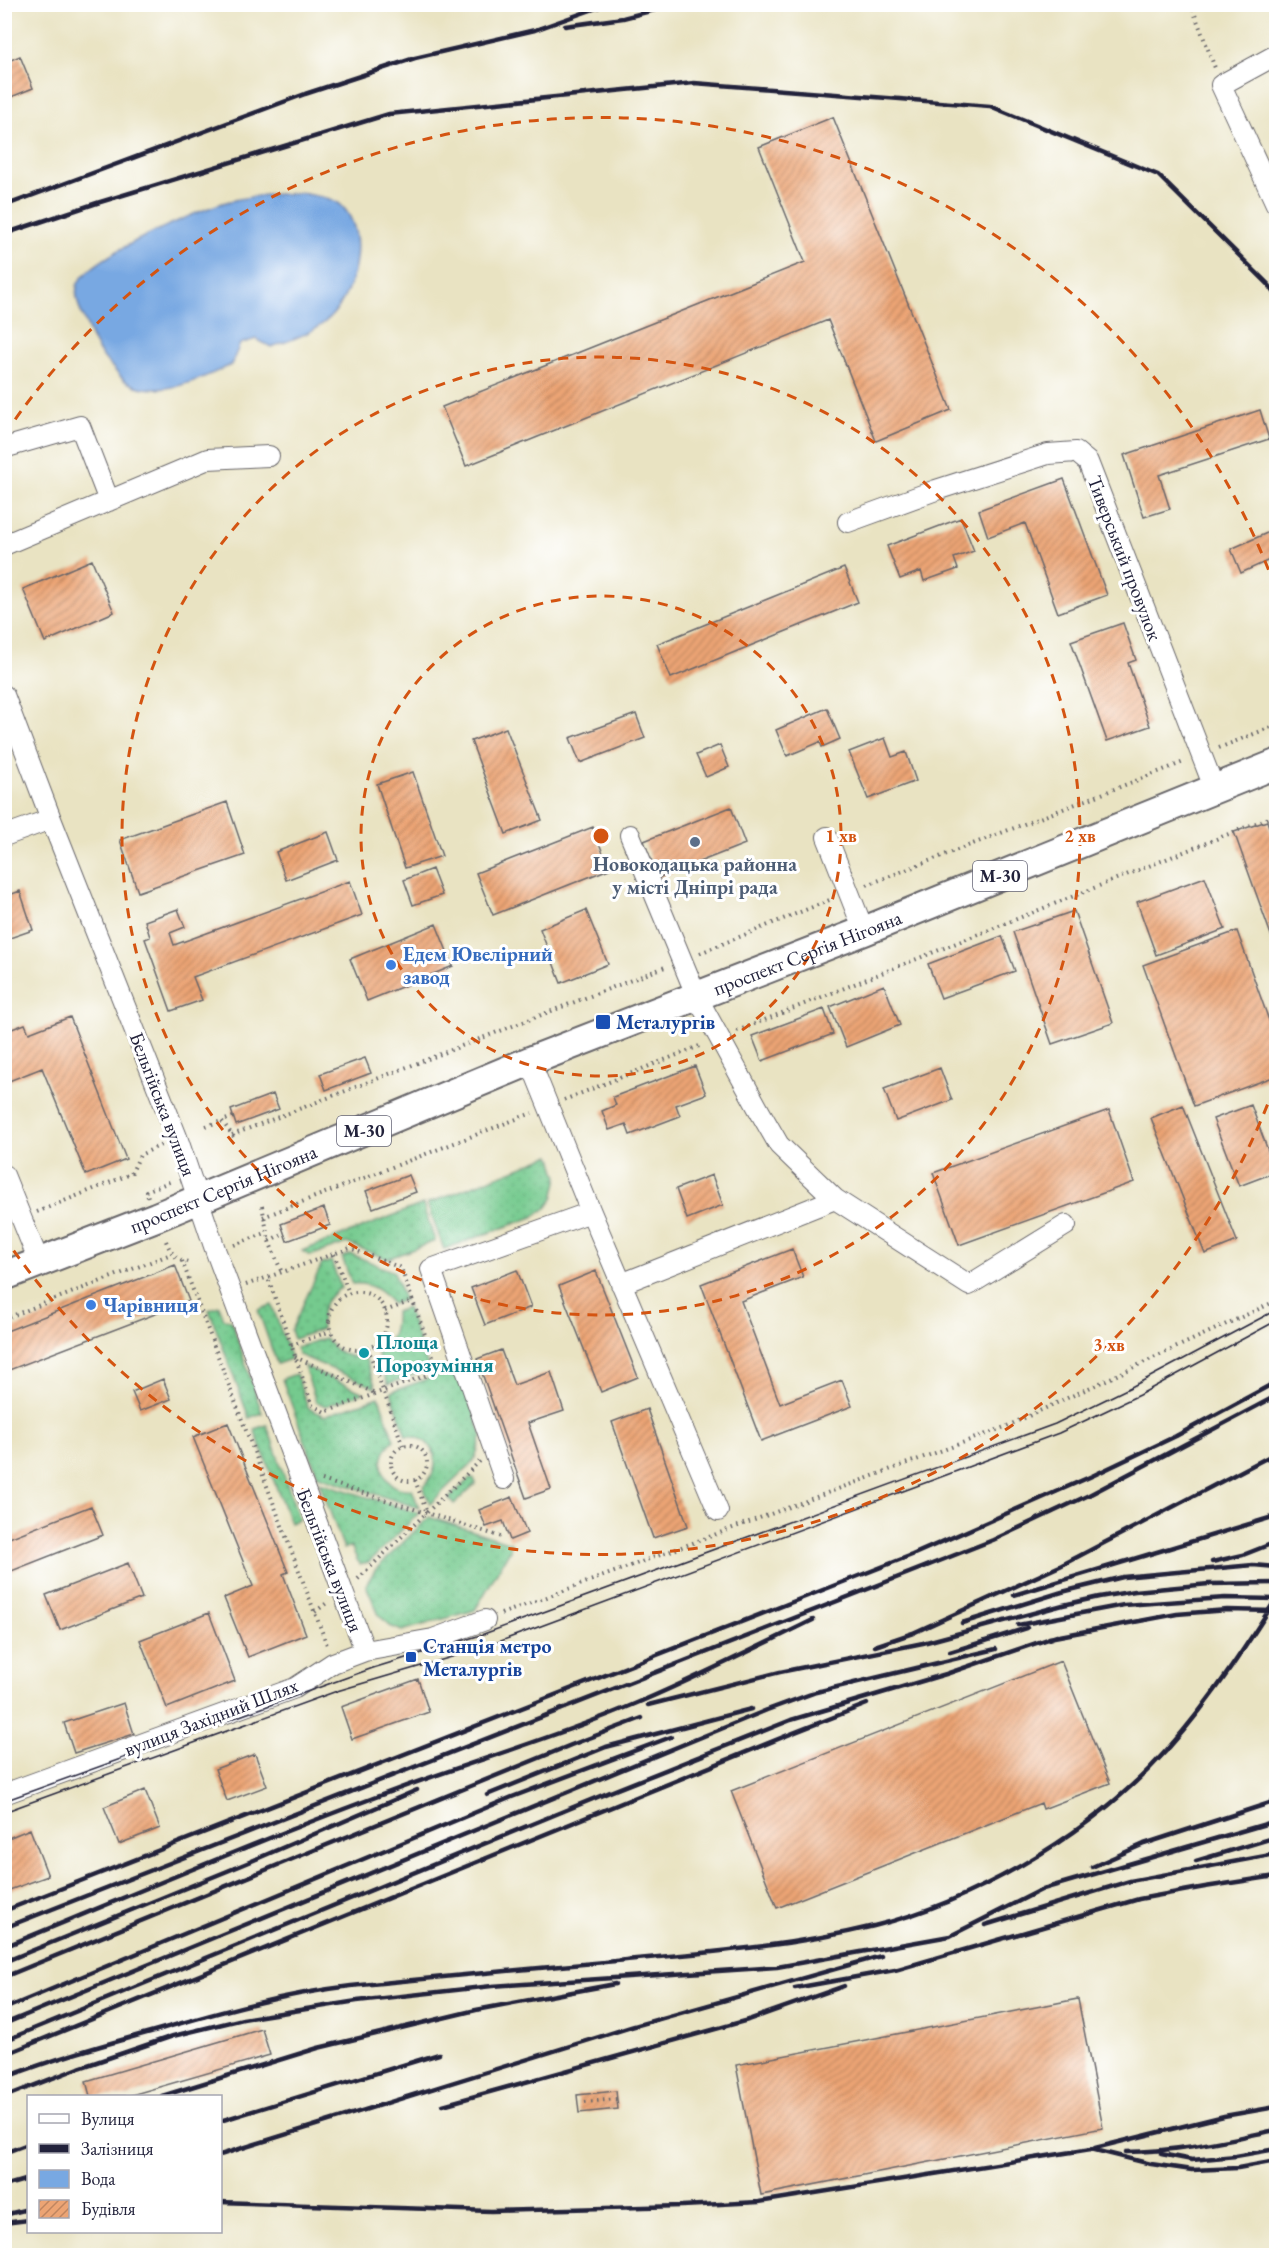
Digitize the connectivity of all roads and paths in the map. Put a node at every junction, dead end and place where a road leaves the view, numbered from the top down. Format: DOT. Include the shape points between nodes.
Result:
graph roads {
  1 [pos="1191,4"];
  2 [pos="1276,55"];
  3 [pos="1221,85"];
  4 [pos="1276,204"];
  5 [pos="4,448"];
  6 [pos="269,456"];
  7 [pos="109,501"];
  8 [pos="848,522"];
  9 [pos="4,545"];
  10 [pos="4,695"];
  11 [pos="1276,725"];
  12 [pos="1201,755"];
  13 [pos="1276,765"];
  14 [pos="1215,790"];
  15 [pos="1276,815"];
  16 [pos="51,819"];
  17 [pos="630,835"];
  18 [pos="4,836"];
  19 [pos="827,837"];
  20 [pos="849,892"];
  21 [pos="864,932"];
  22 [pos="682,960"];
  23 [pos="697,997"];
  24 [pos="720,1037"];
  25 [pos="530,1061"];
  26 [pos="549,1106"];
  27 [pos="233,1117"];
  28 [pos="222,1121"];
  29 [pos="206,1126"];
  30 [pos="232,1135"];
  31 [pos="236,1140"];
  32 [pos="166,1150"];
  33 [pos="4,1175"];
  34 [pos="178,1179"];
  35 [pos="148,1197"];
  36 [pos="198,1198"];
  37 [pos="835,1198"];
  38 [pos="262,1206"];
  39 [pos="591,1212"];
  40 [pos="263,1217"];
  41 [pos="21,1218"];
  42 [pos="1065,1225"];
  43 [pos="266,1233"];
  44 [pos="284,1233"];
  45 [pos="166,1241"];
  46 [pos="269,1241"];
  47 [pos="231,1247"];
  48 [pos="171,1254"];
  49 [pos="334,1254"];
  50 [pos="182,1261"];
  51 [pos="39,1262"];
  52 [pos="189,1262"];
  53 [pos="282,1273"];
  54 [pos="4,1276"];
  55 [pos="268,1278"];
  56 [pos="621,1284"];
  57 [pos="231,1290"];
  58 [pos="349,1293"];
  59 [pos="412,1301"];
  60 [pos="1276,1301"];
  61 [pos="385,1311"];
  62 [pos="4,1319"];
  63 [pos="331,1331"];
  64 [pos="291,1345"];
  65 [pos="369,1348"];
  66 [pos="294,1357"];
  67 [pos="383,1391"];
  68 [pos="376,1393"];
  69 [pos="403,1446"];
  70 [pos="494,1448"];
  71 [pos="297,1472"];
  72 [pos="504,1479"];
  73 [pos="415,1480"];
  74 [pos="718,1511"];
  75 [pos="427,1513"];
  76 [pos="502,1537"];
  77 [pos="342,1591"];
  78 [pos="315,1612"];
  79 [pos="485,1620"];
  80 [pos="365,1651"];
  81 [pos="333,1663"];
  82 [pos="4,1794"];
  83 [pos="617,2099"];
  84 [pos="585,2102"];
  1 -- 3 [label="path"];
  2 -- 3 [label="street"];
  3 -- 4 [label="street"];
  5 -- 7 [label="street" via="80,426"];
  6 -- 7 [label="street" via="208,459"];
  7 -- 9 [label="street"];
  8 -- 12 [label="street, Тиверський провулок" via="1047,454 1076,452 1088,462"];
  10 -- 16 [label="street, Бельгійська вулиця"];
  11 -- 12 [label="path"];
  12 -- 14 [label="street, Тиверський провулок"];
  12 -- 20 [label="path"];
  13 -- 14 [label="highway, проспект Сергія Нігояна / М-30"];
  14 -- 21 [label="highway, проспект Сергія Нігояна / М-30"];
  15 -- 24 [label="path"];
  16 -- 18 [label="street"];
  16 -- 36 [label="street, Бельгійська вулиця"];
  17 -- 22 [label="street"];
  19 -- 20 [label="street"];
  20 -- 21 [label="street"];
  20 -- 22 [label="path"];
  21 -- 23 [label="highway, проспект Сергія Нігояна / М-30"];
  22 -- 23 [label="street"];
  22 -- 30 [label="path"];
  23 -- 24 [label="street"];
  23 -- 25 [label="highway, проспект Сергія Нігояна / М-30"];
  24 -- 26 [label="path"];
  24 -- 37 [label="street" via="779,1145"];
  25 -- 26 [label="street"];
  25 -- 36 [label="highway, проспект Сергія Нігояна / М-30"];
  26 -- 39 [label="street"];
  26 -- 40 [label="path"];
  27 -- 28 [label="path"];
  28 -- 29 [label="path"];
  28 -- 30 [label="path"];
  30 -- 31 [label="path"];
  32 -- 41 [label="path" via="164,1144 140,1155 131,1174"];
  33 -- 41 [label="street"];
  34 -- 35 [label="path" via="146,1191"];
  36 -- 51 [label="highway, проспект Сергія Нігояна / М-30"];
  36 -- 57 [label="street, Бельгійська вулиця"];
  37 -- 42 [label="street" via="969,1285"];
  37 -- 56 [label="street"];
  38 -- 40 [label="path"];
  39 -- 56 [label="street"];
  39 -- 70 [label="street" via="431,1269"];
  40 -- 43 [label="path"];
  41 -- 51 [label="street"];
  43 -- 46 [label="path"];
  43 -- 47 [label="path"];
  44 -- 46 [label="path"];
  45 -- 48 [label="path"];
  46 -- 53 [label="path"];
  48 -- 50 [label="path"];
  48 -- 62 [label="path"];
  49 -- 53 [label="path"];
  49 -- 58 [label="path"];
  49 -- 59 [label="path" via="350,1248 401,1268"];
  50 -- 52 [label="path"];
  50 -- 78 [label="path"];
  51 -- 54 [label="highway, проспект Сергія Нігояна / М-30"];
  53 -- 55 [label="path"];
  55 -- 57 [label="path"];
  55 -- 64 [label="path"];
  56 -- 74 [label="street"];
  57 -- 71 [label="street, Бельгійська вулиця"];
  58 -- 61 [label="path" via="376,1298"];
  58 -- 63 [label="path" via="333,1305"];
  59 -- 61 [label="path"];
  59 -- 67 [label="path" via="438,1371"];
  60 -- 79 [label="path" via="1005,1427"];
  61 -- 65 [label="path" via="385,1332"];
  63 -- 64 [label="path"];
  63 -- 65 [label="path" via="345,1347"];
  64 -- 66 [label="path"];
  65 -- 67 [label="path"];
  66 -- 68 [label="path"];
  66 -- 68 [label="path" via="312,1405 325,1412"];
  67 -- 68 [label="path"];
  67 -- 69 [label="path"];
  69 -- 73 [label="path" via="394,1453 392,1469 404,1480"];
  69 -- 73 [label="path" via="421,1449 427,1460 424,1472"];
  70 -- 72 [label="street"];
  70 -- 75 [label="path"];
  71 -- 75 [label="path"];
  71 -- 77 [label="street, Бельгійська вулиця"];
  73 -- 75 [label="path"];
  75 -- 76 [label="path"];
  75 -- 77 [label="path"];
  77 -- 78 [label="path"];
  77 -- 80 [label="street, Бельгійська вулиця"];
  78 -- 81 [label="path"];
  79 -- 80 [label="street, вулиця Західний Шлях" via="433,1639"];
  80 -- 81 [label="street, вулиця Західний Шлях"];
  81 -- 82 [label="street, вулиця Західний Шлях" via="295,1688"];
  83 -- 84 [label="path"];
}
